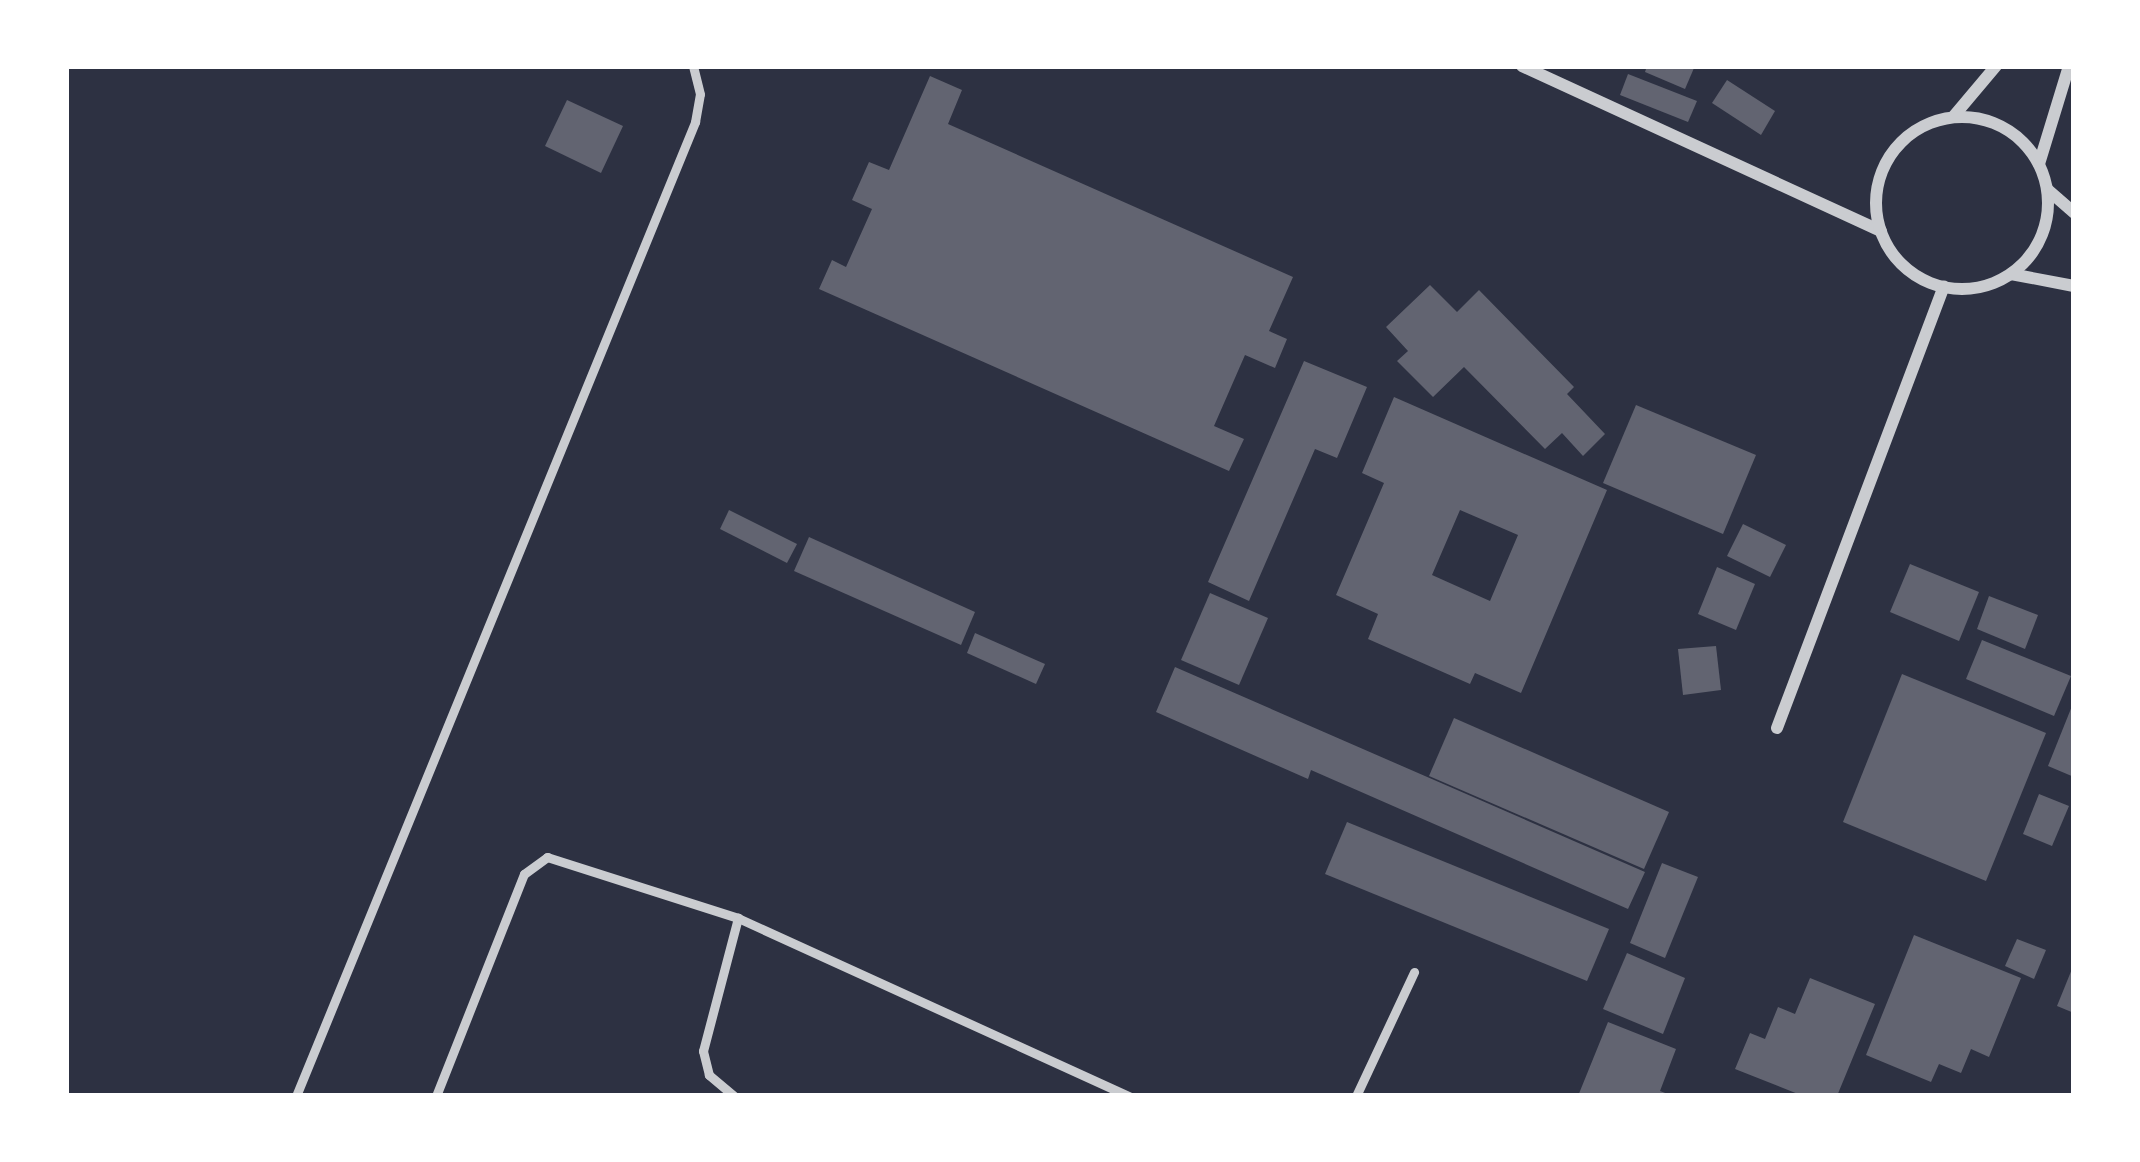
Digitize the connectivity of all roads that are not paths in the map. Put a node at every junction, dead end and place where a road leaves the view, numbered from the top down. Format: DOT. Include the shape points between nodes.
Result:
graph roads {
  1 [pos="693,66"];
  2 [pos="1522,66"];
  3 [pos="1996,66"];
  4 [pos="2069,66"];
  5 [pos="1953,117"];
  6 [pos="2039,164"];
  7 [pos="2048,190"];
  8 [pos="2074,213"];
  9 [pos="1881,230"];
  10 [pos="2011,274"];
  11 [pos="1944,286"];
  12 [pos="2074,286"];
  13 [pos="1777,728"];
  14 [pos="738,918"];
  15 [pos="1414,972"];
  16 [pos="1133,1095"];
  17 [pos="296,1096"];
  18 [pos="436,1096"];
  19 [pos="734,1096"];
  20 [pos="1356,1096"];
  1 -- 17 [label="lane" via="695,122"];
  2 -- 9 [label="street"];
  3 -- 5 [label="street"];
  4 -- 6 [label="street"];
  5 -- 6 [label="street" via="1994,123"];
  5 -- 9 [label="street" via="1912,132 1884,166 1877,187"];
  6 -- 7 [label="street"];
  7 -- 8 [label="street"];
  7 -- 10 [label="street" via="2044,229"];
  9 -- 11 [label="street" via="1906,267"];
  10 -- 11 [label="street" via="1979,287"];
  10 -- 12 [label="street"];
  11 -- 13 [label="street"];
  14 -- 16 [label="lane"];
  14 -- 18 [label="lane" via="547,857 524,874"];
  14 -- 19 [label="lane" via="703,1051 710,1076"];
  15 -- 20 [label="lane"];
}
